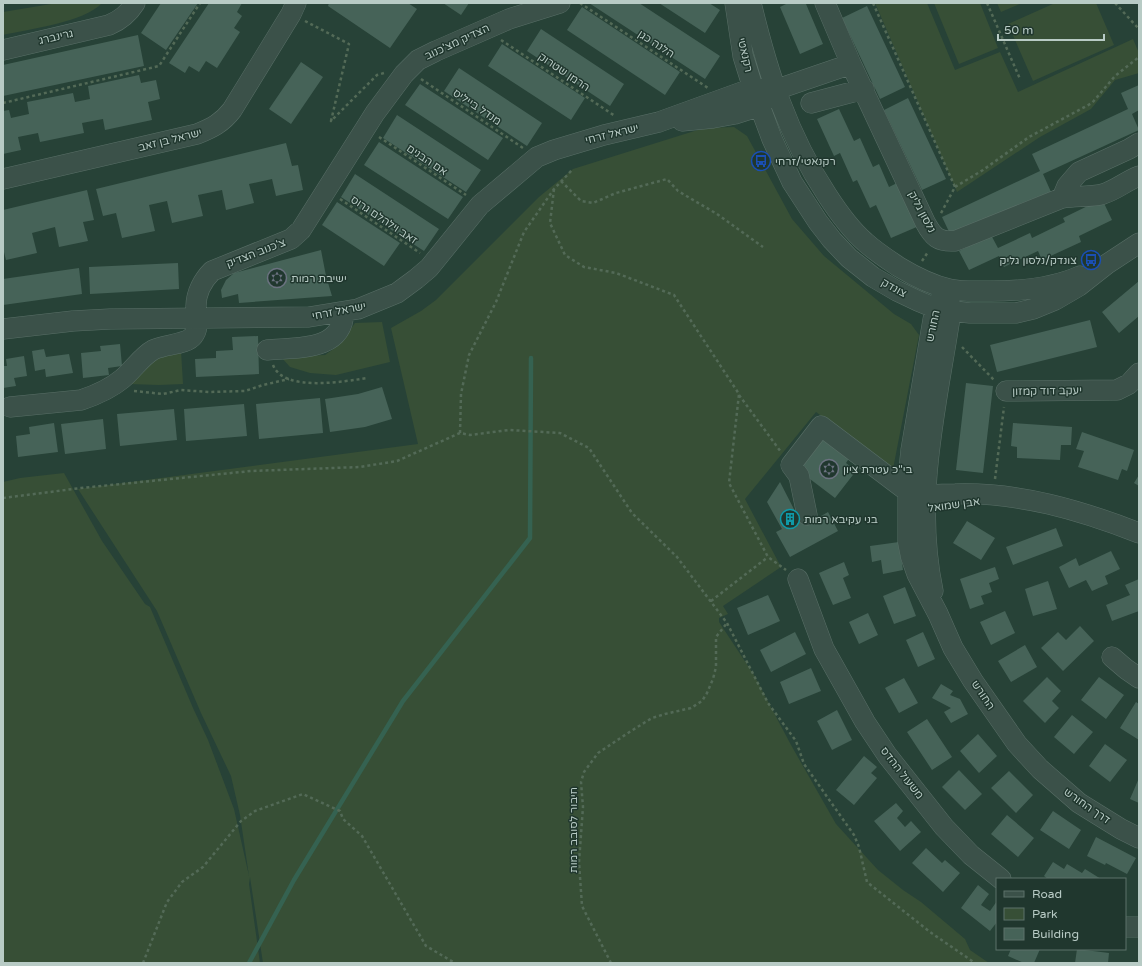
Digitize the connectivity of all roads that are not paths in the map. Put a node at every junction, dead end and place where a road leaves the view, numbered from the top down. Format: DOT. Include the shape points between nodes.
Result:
graph roads {
  1 [pos="134,3"];
  2 [pos="560,3"];
  3 [pos="735,3"];
  4 [pos="750,3"];
  5 [pos="825,3"];
  6 [pos="293,9"];
  7 [pos="514,11"];
  8 [pos="3,50"];
  9 [pos="851,64"];
  10 [pos="864,89"];
  11 [pos="775,90"];
  12 [pos="757,97"];
  13 [pos="811,103"];
  14 [pos="659,122"];
  15 [pos="365,128"];
  16 [pos="1139,143"];
  17 [pos="1139,176"];
  18 [pos="3,179"];
  19 [pos="1062,198"];
  20 [pos="1139,242"];
  21 [pos="1107,264"];
  22 [pos="948,289"];
  23 [pos="943,310"];
  24 [pos="344,312"];
  25 [pos="197,318"];
  26 [pos="3,329"];
  27 [pos="268,350"];
  28 [pos="1139,373"];
  29 [pos="1006,391"];
  30 [pos="10,407"];
  31 [pos="916,500"];
  32 [pos="808,515"];
  33 [pos="1139,533"];
  34 [pos="798,579"];
  35 [pos="1112,657"];
  36 [pos="1139,678"];
  37 [pos="1040,768"];
  38 [pos="1139,838"];
  39 [pos="1000,878"];
  40 [pos="1126,926"];
  41 [pos="1139,927"];
  1 -- 8 [label="street, גרינברג" via="120,20 109,25"];
  2 -- 7 [label="street, הצדיק מצ'כנוב"];
  3 -- 12 [label="street, רקנאטי" via="744,56"];
  4 -- 11 [label="street, רקנאטי"];
  5 -- 9 [label="street, נלסון גליק"];
  6 -- 18 [label="street, ישראל בן זאב" via="232,110 225,119 212,128 197,134"];
  7 -- 15 [label="street, הצדיק מצ'כנוב" via="485,29 418,60 406,72"];
  9 -- 10 [label="street, נלסון גליק"];
  9 -- 11 [label="street"];
  10 -- 13 [label="street"];
  10 -- 19 [label="street, נלסון גליק" via="931,230 945,241 956,241"];
  11 -- 12 [label="street, ישראל זרחי"];
  11 -- 22 [label="street, צונדק" via="791,131 808,164 849,226 885,258 914,275"];
  12 -- 14 [label="street, ישראל זרחי" via="723,98"];
  12 -- 14 [label="street, ישראל זרחי" via="735,114"];
  12 -- 23 [label="street, צונדק" via="772,139 792,182 832,240 873,277 911,298"];
  14 -- 24 [label="street, ישראל זרחי" via="576,143 537,157 480,205 433,263 416,279 397,293"];
  15 -- 25 [label="street, צ'כנוב הצדיק" via="300,230 291,239 212,271 204,278 196,305"];
  16 -- 19 [label="street" via="1079,172 1067,186"];
  17 -- 19 [label="street, נלסון גליק" via="1101,195"];
  20 -- 21 [label="street, צונדק"];
  21 -- 22 [label="street, צונדק" via="1076,278 1022,290"];
  21 -- 23 [label="street, צונדק" via="1079,286 1033,309 1016,313"];
  22 -- 23 [label="street, החורש"];
  23 -- 31 [label="street, החורש" via="911,450"];
  23 -- 31 [label="street, החורש" via="948,333 926,470"];
  24 -- 25 [label="street, ישראל זרחי" via="309,317"];
  24 -- 27 [label="street" via="339,332 327,341 312,346"];
  25 -- 26 [label="street, ישראל זרחי" via="110,318"];
  25 -- 30 [label="street, צ'כנוב הצדיק" via="193,336 186,341 152,350 122,379 106,390 81,400"];
  28 -- 29 [label="street, יעקב דוד קמזון" via="1129,384 1117,390"];
  31 -- 32 [label="street" via="821,426 791,465 800,476"];
  31 -- 33 [label="street, אבן שמואל" via="1002,497 1055,504"];
  31 -- 37 [label="street, החורש" via="938,614 953,648 1017,744"];
  34 -- 39 [label="street, משעול ההדס" via="824,649 865,722 887,755 944,827 971,855"];
  35 -- 36 [label="street"];
  37 -- 38 [label="street, דרך החורש" via="1079,803"];
  40 -- 41 [label="street"];
}
